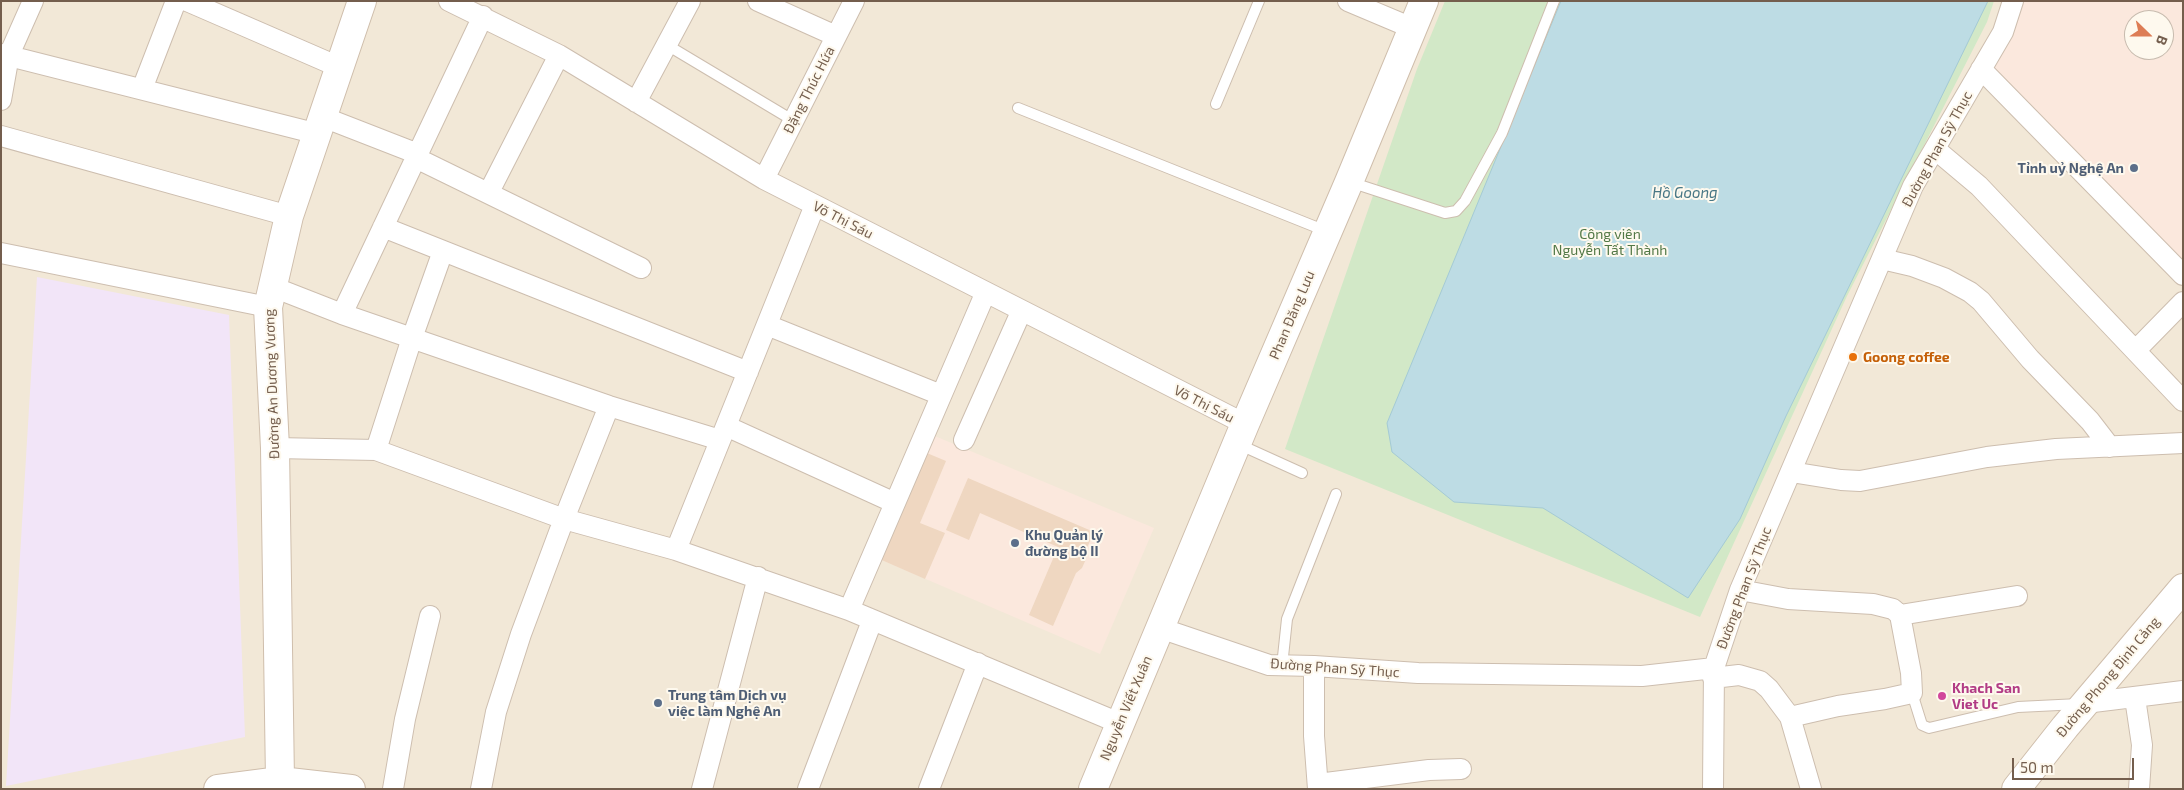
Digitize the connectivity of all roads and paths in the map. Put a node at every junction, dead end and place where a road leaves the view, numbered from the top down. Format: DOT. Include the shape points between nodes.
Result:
graph roads {
  1 [pos="33,1"];
  2 [pos="176,1"];
  3 [pos="187,1"];
  4 [pos="362,1"];
  5 [pos="449,1"];
  6 [pos="690,1"];
  7 [pos="758,1"];
  8 [pos="854,1"];
  9 [pos="1259,1"];
  10 [pos="1348,1"];
  11 [pos="1424,1"];
  12 [pos="1554,1"];
  13 [pos="2013,1"];
  14 [pos="483,16"];
  15 [pos="1412,28"];
  16 [pos="836,36"];
  17 [pos="667,45"];
  18 [pos="5,54"];
  19 [pos="559,55"];
  20 [pos="339,67"];
  21 [pos="1981,69"];
  22 [pos="142,89"];
  23 [pos="1,100"];
  24 [pos="636,102"];
  25 [pos="1216,104"];
  26 [pos="1018,108"];
  27 [pos="794,121"];
  28 [pos="320,126"];
  29 [pos="1,136"];
  30 [pos="1935,149"];
  31 [pos="417,156"];
  32 [pos="764,179"];
  33 [pos="1349,182"];
  34 [pos="489,192"];
  35 [pos="815,206"];
  36 [pos="289,216"];
  37 [pos="383,227"];
  38 [pos="1328,232"];
  39 [pos="443,251"];
  40 [pos="1,252"];
  41 [pos="1882,259"];
  42 [pos="641,268"];
  43 [pos="2183,275"];
  44 [pos="985,294"];
  45 [pos="271,297"];
  46 [pos="2183,302"];
  47 [pos="1021,312"];
  48 [pos="342,314"];
  49 [pos="767,325"];
  50 [pos="412,338"];
  51 [pos="2136,350"];
  52 [pos="748,372"];
  53 [pos="941,395"];
  54 [pos="2183,401"];
  55 [pos="609,406"];
  56 [pos="723,433"];
  57 [pos="1241,434"];
  58 [pos="964,440"];
  59 [pos="2183,443"];
  60 [pos="2110,447"];
  61 [pos="275,448"];
  62 [pos="376,450"];
  63 [pos="1790,472"];
  64 [pos="1302,474"];
  65 [pos="1336,494"];
  66 [pos="895,503"];
  67 [pos="564,518"];
  68 [pos="676,550"];
  69 [pos="758,578"];
  70 [pos="2183,588"];
  71 [pos="1740,590"];
  72 [pos="2017,596"];
  73 [pos="849,610"];
  74 [pos="1900,615"];
  75 [pos="430,616"];
  76 [pos="872,621"];
  77 [pos="1160,628"];
  78 [pos="978,663"];
  79 [pos="1282,666"];
  80 [pos="1314,666"];
  81 [pos="1713,673"];
  82 [pos="2183,691"];
  83 [pos="1912,693"];
  84 [pos="2135,698"];
  85 [pos="2085,703"];
  86 [pos="1790,717"];
  87 [pos="1119,723"];
  88 [pos="1461,769"];
  89 [pos="280,785"];
  90 [pos="1318,786"];
  91 [pos="218,789"];
  92 [pos="351,789"];
  93 [pos="393,789"];
  94 [pos="481,789"];
  95 [pos="702,789"];
  96 [pos="808,789"];
  97 [pos="929,789"];
  98 [pos="1093,789"];
  99 [pos="1713,789"];
  100 [pos="1811,789"];
  101 [pos="2016,789"];
  102 [pos="2138,789"];
  1 -- 18 [label="street"];
  2 -- 22 [label="street"];
  3 -- 20 [label="street"];
  4 -- 20 [label="street, Đường An Dương Vương"];
  5 -- 14 [label="street, Võ Thị Sáu"];
  6 -- 17 [label="street"];
  7 -- 16 [label="street"];
  8 -- 16 [label="street, Đặng Thúc Hứa"];
  9 -- 25 [label="lane"];
  10 -- 15 [label="street"];
  11 -- 15 [label="street, Phan Đăng Lưu"];
  12 -- 33 [label="lane" via="1502,133 1456,211 1445,213"];
  13 -- 21 [label="street, Đường Phan Sỹ Thục" via="2003,32"];
  14 -- 19 [label="street, Võ Thị Sáu"];
  14 -- 31 [label="street"];
  15 -- 33 [label="street, Phan Đăng Lưu"];
  16 -- 27 [label="street, Đặng Thúc Hứa"];
  17 -- 24 [label="street"];
  17 -- 27 [label="lane"];
  18 -- 22 [label="street"];
  18 -- 23 [label="street"];
  19 -- 24 [label="street, Võ Thị Sáu"];
  19 -- 34 [label="street"];
  20 -- 28 [label="street, Đường An Dương Vương"];
  21 -- 30 [label="street, Đường Phan Sỹ Thục"];
  21 -- 43 [label="street"];
  22 -- 28 [label="street"];
  24 -- 32 [label="street, Võ Thị Sáu"];
  26 -- 38 [label="lane"];
  27 -- 32 [label="street, Đặng Thúc Hứa"];
  28 -- 31 [label="street"];
  28 -- 36 [label="street, Đường An Dương Vương"];
  29 -- 36 [label="street"];
  30 -- 41 [label="street, Đường Phan Sỹ Thục" via="1913,186"];
  30 -- 51 [label="street" via="1979,186"];
  31 -- 34 [label="street"];
  31 -- 37 [label="street"];
  32 -- 35 [label="street, Võ Thị Sáu"];
  33 -- 38 [label="street, Phan Đăng Lưu"];
  34 -- 42 [label="street"];
  35 -- 44 [label="street, Võ Thị Sáu"];
  35 -- 49 [label="street"];
  36 -- 45 [label="street, Đường An Dương Vương"];
  37 -- 39 [label="street"];
  37 -- 48 [label="street"];
  38 -- 57 [label="street, Phan Đăng Lưu"];
  39 -- 50 [label="street"];
  39 -- 52 [label="street"];
  40 -- 45 [label="street"];
  41 -- 60 [label="street" via="1944,278 1981,301"];
  41 -- 63 [label="street, Đường Phan Sỹ Thục"];
  44 -- 47 [label="street, Võ Thị Sáu"];
  44 -- 53 [label="street"];
  45 -- 48 [label="street"];
  45 -- 61 [label="street, Đường An Dương Vương"];
  46 -- 51 [label="street"];
  47 -- 57 [label="street, Võ Thị Sáu"];
  47 -- 58 [label="street"];
  48 -- 50 [label="street"];
  49 -- 52 [label="street"];
  49 -- 53 [label="street"];
  50 -- 55 [label="street"];
  50 -- 62 [label="street"];
  51 -- 54 [label="street"];
  52 -- 56 [label="street"];
  53 -- 66 [label="street"];
  55 -- 56 [label="street"];
  55 -- 67 [label="street"];
  56 -- 66 [label="street"];
  56 -- 68 [label="street"];
  57 -- 64 [label="lane"];
  57 -- 77 [label="street, Phan Đăng Lưu"];
  59 -- 60 [label="street"];
  60 -- 63 [label="street" via="1987,457 1860,481"];
  61 -- 62 [label="street"];
  61 -- 89 [label="street, Đường An Dương Vương"];
  62 -- 67 [label="street"];
  63 -- 71 [label="street, Đường Phan Sỹ Thục"];
  65 -- 79 [label="lane" via="1287,619"];
  66 -- 73 [label="street"];
  67 -- 68 [label="street"];
  67 -- 94 [label="street" via="496,712"];
  68 -- 69 [label="street"];
  69 -- 73 [label="street"];
  69 -- 95 [label="street"];
  70 -- 85 [label="street, Đường Phong Định Cảng"];
  71 -- 74 [label="street" via="1788,599 1873,604 1893,609"];
  71 -- 81 [label="street, Đường Phan Sỹ Thục"];
  72 -- 74 [label="street"];
  73 -- 76 [label="street"];
  74 -- 83 [label="street"];
  75 -- 93 [label="street" via="405,719"];
  76 -- 78 [label="street"];
  76 -- 96 [label="street"];
  77 -- 79 [label="street, Đường Phan Sỹ Thục" via="1270,665"];
  77 -- 87 [label="street, Nguyễn Viết Xuân"];
  78 -- 87 [label="street"];
  78 -- 97 [label="street"];
  79 -- 80 [label="street, Đường Phan Sỹ Thục"];
  80 -- 81 [label="street, Đường Phan Sỹ Thục" via="1418,674 1642,676"];
  80 -- 90 [label="street"];
  81 -- 86 [label="street" via="1760,681"];
  81 -- 99 [label="street"];
  82 -- 84 [label="street"];
  83 -- 85 [label="lane" via="1922,725 1929,728 2018,707"];
  83 -- 86 [label="street"];
  84 -- 85 [label="street"];
  84 -- 102 [label="street" via="2142,745"];
  85 -- 101 [label="street, Đường Phong Định Cảng"];
  86 -- 100 [label="street"];
  87 -- 98 [label="street, Nguyễn Viết Xuân"];
  88 -- 90 [label="street" via="1429,770"];
  89 -- 91 [label="street"];
  89 -- 92 [label="street"];
}
